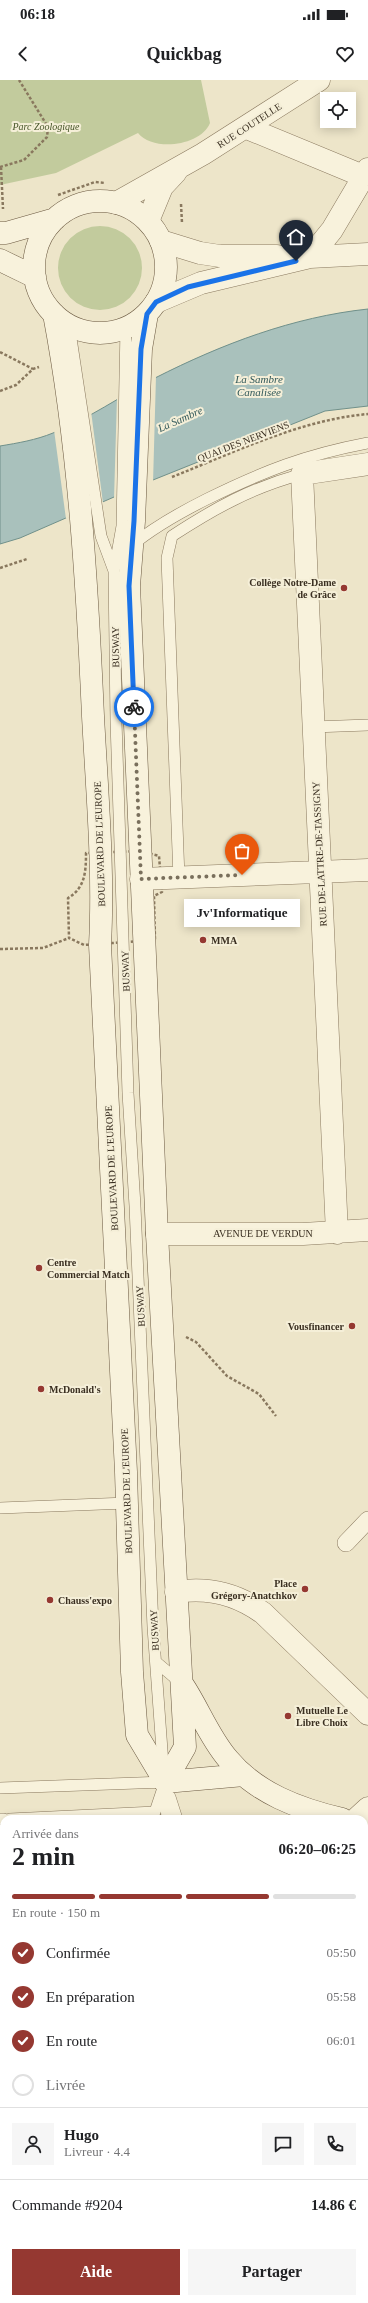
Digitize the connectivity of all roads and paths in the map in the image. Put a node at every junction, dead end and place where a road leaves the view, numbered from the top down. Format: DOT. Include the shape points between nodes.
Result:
graph roads {
  1 [pos="19,80"];
  2 [pos="318,80"];
  3 [pos="247,128"];
  4 [pos="0,167"];
  5 [pos="179,168"];
  6 [pos="365,172"];
  7 [pos="116,203"];
  8 [pos="55,219"];
  9 [pos="148,221"];
  10 [pos="0,233"];
  11 [pos="161,241"];
  12 [pos="368,254"];
  13 [pos="310,257"];
  14 [pos="0,260"];
  15 [pos="35,277"];
  16 [pos="152,308"];
  17 [pos="62,320"];
  18 [pos="126,328"];
  19 [pos="133,351"];
  20 [pos="0,352"];
  21 [pos="63,361"];
  22 [pos="33,369"];
  23 [pos="0,391"];
  24 [pos="368,414"];
  25 [pos="368,442"];
  26 [pos="368,464"];
  27 [pos="302,474"];
  28 [pos="172,477"];
  29 [pos="129,531"];
  30 [pos="92,541"];
  31 [pos="28,559"];
  32 [pos="0,568"];
  33 [pos="114,570"];
  34 [pos="368,725"];
  35 [pos="313,727"];
  36 [pos="368,870"];
  37 [pos="320,872"];
  38 [pos="179,878"];
  39 [pos="141,879"];
  40 [pos="69,938"];
  41 [pos="0,949"];
  42 [pos="368,1230"];
  43 [pos="338,1233"];
  44 [pos="157,1234"];
  45 [pos="162,1326"];
  46 [pos="276,1416"];
  47 [pos="127,1503"];
  48 [pos="0,1508"];
  49 [pos="368,1520"];
  50 [pos="346,1543"];
  51 [pos="176,1592"];
  52 [pos="156,1662"];
  53 [pos="186,1690"];
  54 [pos="368,1714"];
  55 [pos="244,1775"];
  56 [pos="165,1782"];
  57 [pos="0,1788"];
  58 [pos="368,1808"];
  59 [pos="299,1812"];
  60 [pos="138,1815"];
  61 [pos="167,1815"];
  62 [pos="176,1815"];
  63 [pos="324,1815"];
  64 [pos="360,1815"];
  1 -- 4 [label="path" via="48,127 47,137 24,160"];
  2 -- 3 [label="main road, RUE COUTELLE"];
  3 -- 5 [label="main road, RUE COUTELLE"];
  3 -- 6 [label="main road"];
  5 -- 7 [label="main road, RUE COUTELLE"];
  5 -- 9 [label="main road" via="162,187"];
  6 -- 13 [label="main road" via="332,230"];
  7 -- 8 [label="main road" via="94,201 74,207"];
  7 -- 9 [label="main road" via="139,213"];
  8 -- 10 [label="main road"];
  8 -- 15 [label="main road" via="42,235 35,255"];
  9 -- 11 [label="main road"];
  11 -- 13 [label="main road" via="200,253 220,256"];
  11 -- 16 [label="main road" via="166,261 165,282"];
  12 -- 13 [label="main road"];
  13 -- 16 [label="main road" via="202,283"];
  14 -- 15 [label="main road"];
  15 -- 17 [label="main road" via="41,297"];
  16 -- 18 [label="main road"];
  16 -- 19 [label="main road"];
  17 -- 18 [label="main road" via="85,331 106,333"];
  17 -- 21 [label="main road, BOULEVARD DE L'EUROPE"];
  17 -- 30 [label="lane" via="78,381"];
  18 -- 19 [label="lane"];
  19 -- 29 [label="main road"];
  20 -- 22 [label="path"];
  21 -- 22 [label="path"];
  21 -- 30 [label="main road, BOULEVARD DE L'EUROPE"];
  22 -- 23 [label="path" via="16,385"];
  24 -- 28 [label="path, QUAI DES NERVIENS" via="286,432"];
  25 -- 29 [label="lane" via="291,461 252,476 169,519"];
  26 -- 27 [label="main road"];
  27 -- 35 [label="main road, RUE DE-LATTRE-DE-TASSIGNY"];
  27 -- 38 [label="lane" via="274,482 218,506 172,536 169,542 167,558"];
  29 -- 33 [label="lane"];
  29 -- 33 [label="lane"];
  29 -- 39 [label="main road"];
  30 -- 33 [label="lane"];
  30 -- 47 [label="main road, BOULEVARD DE L'EUROPE" via="102,911 100,945"];
  31 -- 32 [label="path"];
  33 -- 52 [label="lane, BUSWAY" via="128,1093"];
  34 -- 35 [label="lane"];
  35 -- 37 [label="main road, RUE DE-LATTRE-DE-TASSIGNY"];
  36 -- 37 [label="main road"];
  37 -- 38 [label="main road"];
  37 -- 43 [label="main road, RUE DE-LATTRE-DE-TASSIGNY"];
  38 -- 39 [label="main road"];
  39 -- 44 [label="main road"];
  40 -- 41 [label="path" via="43,948"];
  42 -- 43 [label="main road, AVENUE DE VERDUN"];
  43 -- 44 [label="main road, AVENUE DE VERDUN"];
  44 -- 45 [label="main road"];
  45 -- 46 [label="path" via="196,1342 227,1376 259,1394"];
  45 -- 51 [label="main road"];
  47 -- 48 [label="lane"];
  47 -- 56 [label="main road, BOULEVARD DE L'EUROPE" via="132,1672 137,1735"];
  49 -- 50 [label="street"];
  51 -- 53 [label="main road" via="178,1649"];
  51 -- 54 [label="main road" via="195,1589 248,1601 264,1613"];
  52 -- 53 [label="lane, BUSWAY"];
  52 -- 56 [label="lane, BUSWAY"];
  53 -- 55 [label="main road" via="216,1742"];
  53 -- 56 [label="main road" via="185,1746"];
  55 -- 56 [label="main road"];
  55 -- 59 [label="main road"];
  56 -- 57 [label="lane"];
  56 -- 60 [label="lane" via="155,1812"];
  56 -- 61 [label="lane, BUSWAY"];
  56 -- 62 [label="lane, BUSWAY"];
  58 -- 64 [label="main road"];
  59 -- 63 [label="main road"];
}
